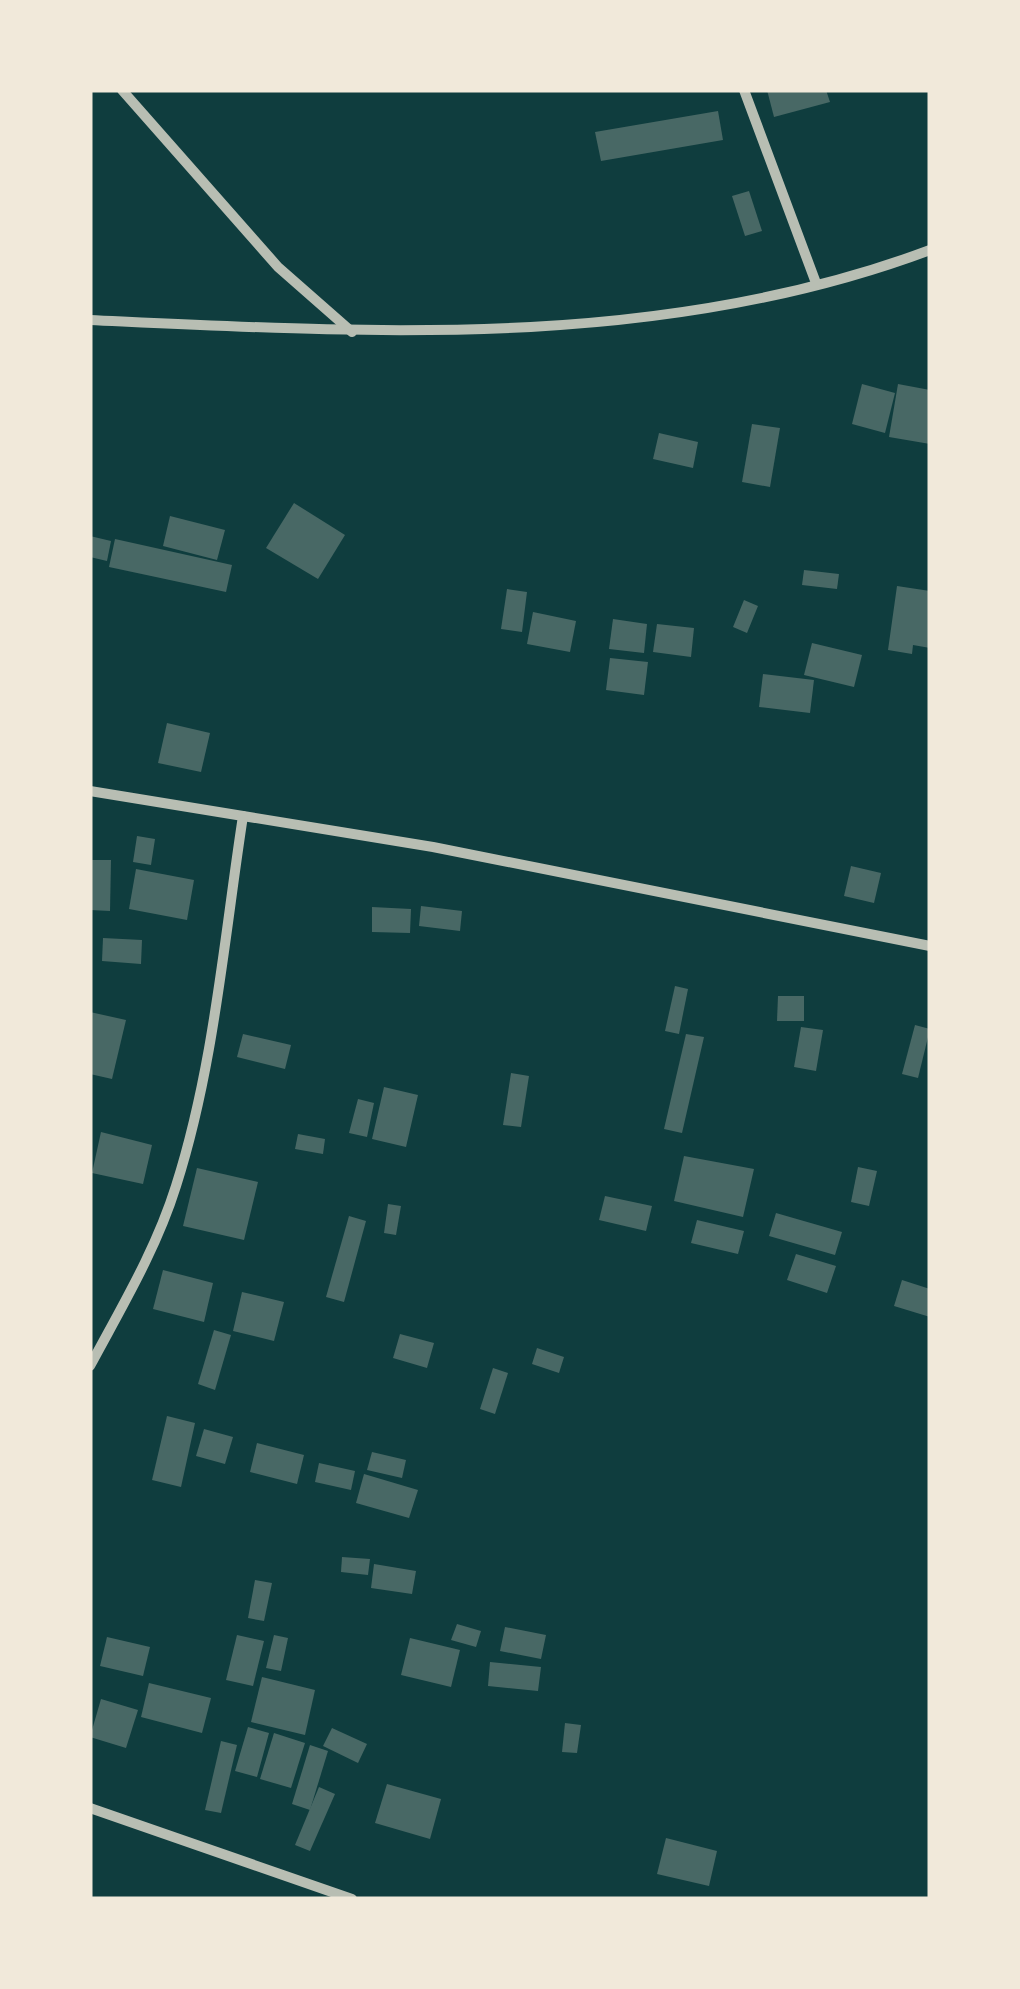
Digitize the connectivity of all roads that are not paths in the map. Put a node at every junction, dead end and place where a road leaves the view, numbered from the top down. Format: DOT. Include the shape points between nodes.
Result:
graph roads {
  1 [pos="122,90"];
  2 [pos="744,90"];
  3 [pos="930,250"];
  4 [pos="816,283"];
  5 [pos="90,320"];
  6 [pos="352,332"];
  7 [pos="90,791"];
  8 [pos="243,816"];
  9 [pos="930,946"];
  10 [pos="90,1366"];
  11 [pos="90,1808"];
  12 [pos="352,1899"];
  1 -- 6 [label="street" via="278,267"];
  2 -- 4 [label="street"];
  3 -- 4 [label="street"];
  4 -- 6 [label="street" via="716,309 549,328"];
  5 -- 6 [label="street"];
  7 -- 8 [label="street"];
  8 -- 9 [label="street"];
  8 -- 10 [label="street" via="198,1102 176,1188"];
  11 -- 12 [label="street"];
}
